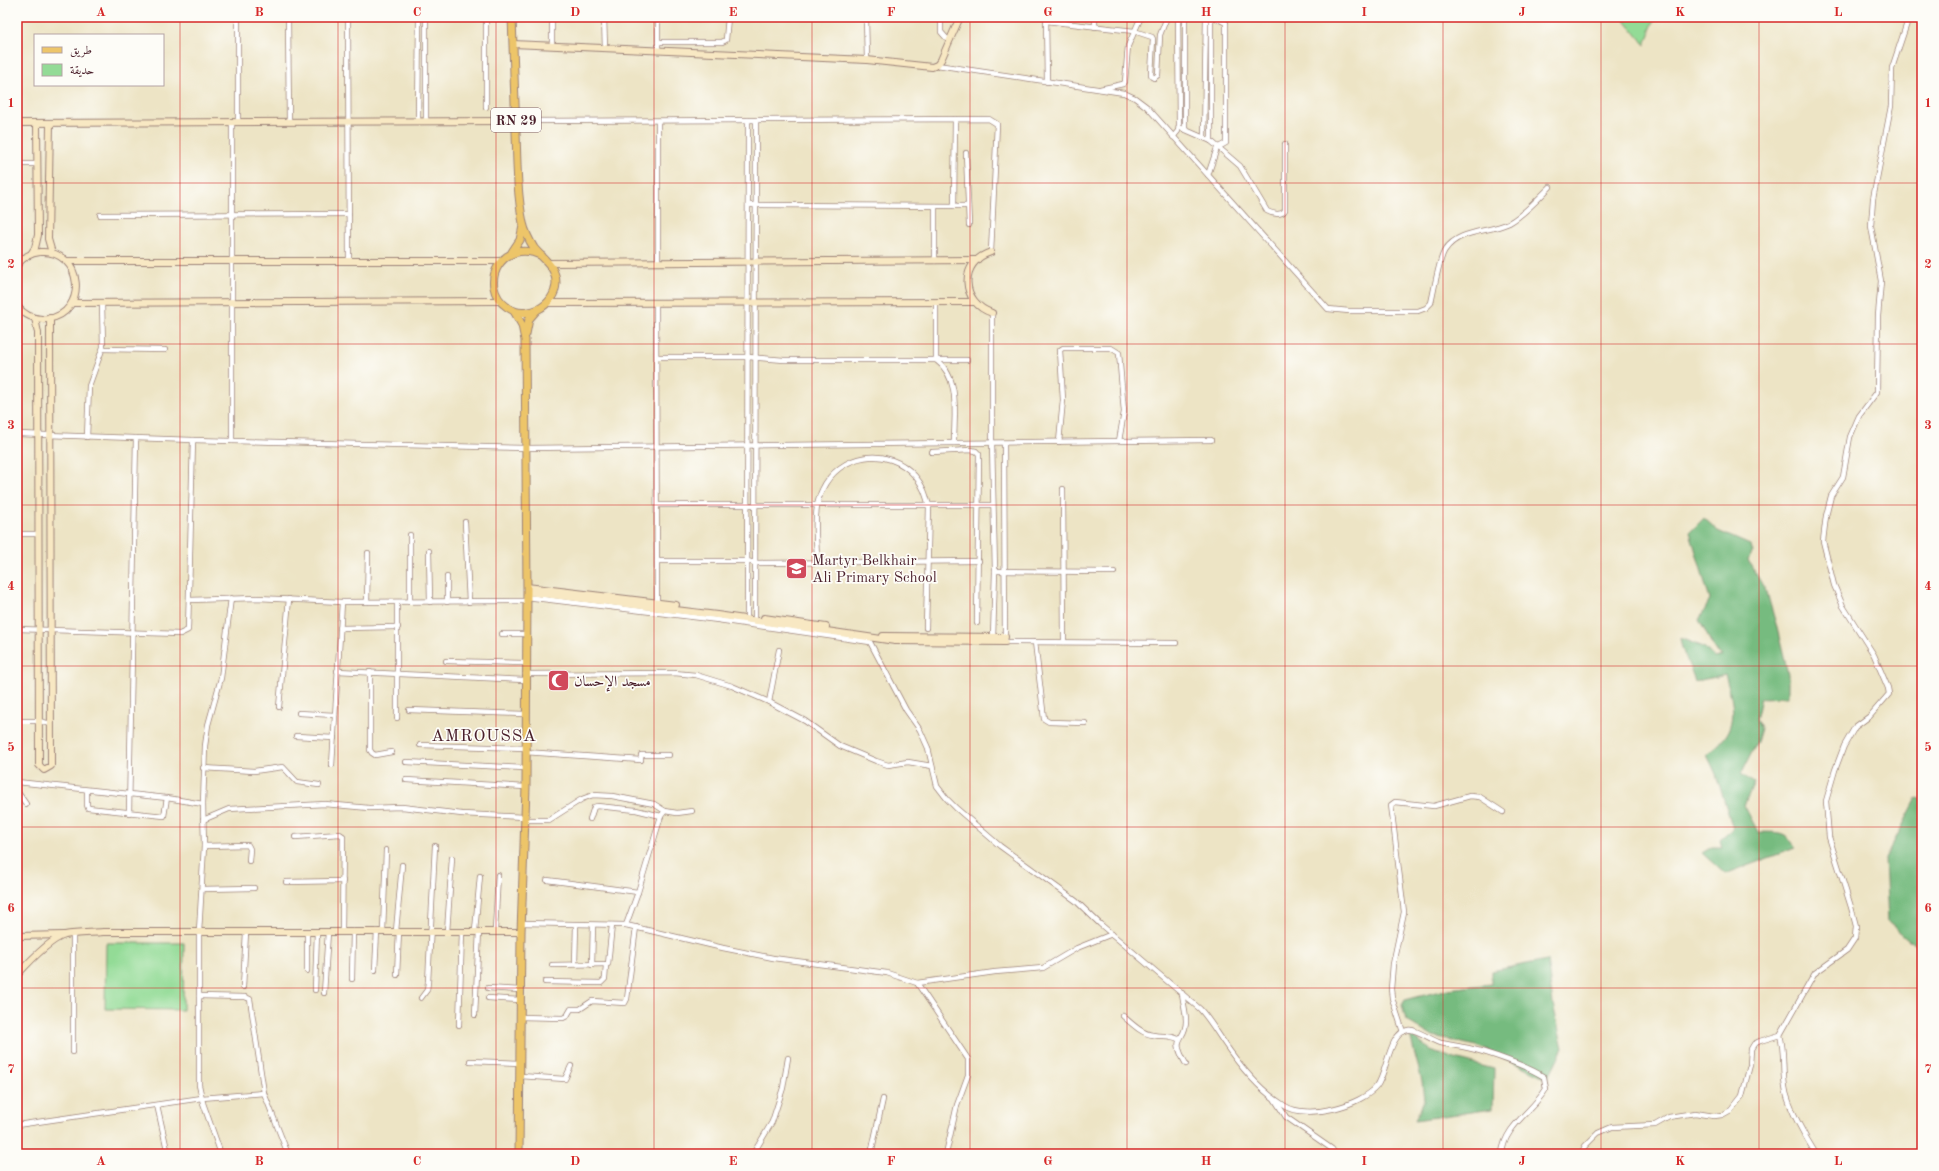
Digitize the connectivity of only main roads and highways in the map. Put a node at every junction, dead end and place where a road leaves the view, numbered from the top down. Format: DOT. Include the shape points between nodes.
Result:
graph roads {
  1 [pos="512,17"];
  2 [pos="523,222"];
  3 [pos="509,255"];
  4 [pos="542,256"];
  5 [pos="538,310"];
  6 [pos="514,311"];
  7 [pos="525,340"];
  8 [pos="519,1154"];
  1 -- 2 [label="main road, RN 29" via="518,186"];
  2 -- 3 [label="main road, RN 29" via="520,240"];
  2 -- 4 [label="main road, RN 29" via="530,241"];
  3 -- 4 [label="main road, RN 29" via="526,250"];
  3 -- 6 [label="main road, RN 29" via="501,261 494,274 494,288 500,301"];
  4 -- 5 [label="main road, RN 29" via="549,263 556,283 548,303"];
  5 -- 6 [label="main road" via="522,313"];
  5 -- 7 [label="main road" via="529,319"];
  6 -- 7 [label="main road" via="522,325"];
  7 -- 8 [label="main road" via="526,787 521,923"];
}
